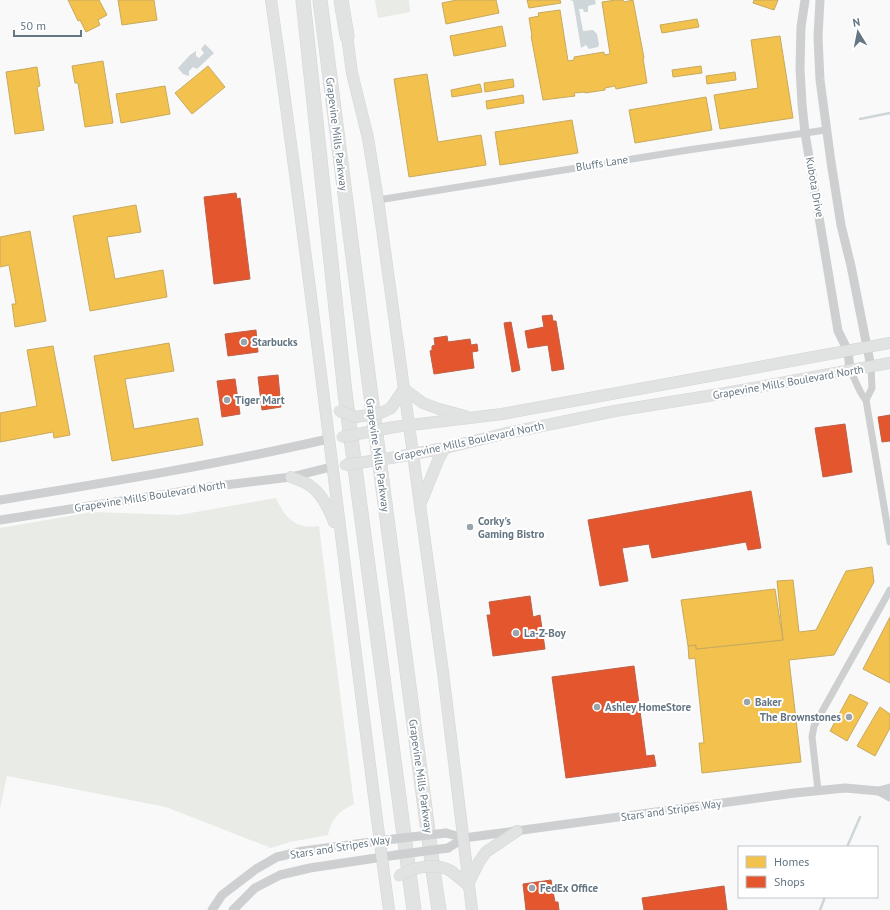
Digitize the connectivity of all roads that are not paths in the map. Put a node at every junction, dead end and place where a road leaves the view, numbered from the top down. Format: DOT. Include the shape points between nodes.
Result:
graph roads {
  1 [pos="270,0"];
  2 [pos="302,0"];
  3 [pos="320,0"];
  4 [pos="341,0"];
  5 [pos="805,0"];
  6 [pos="820,0"];
  7 [pos="347,36"];
  8 [pos="826,130"];
  9 [pos="805,133"];
  10 [pos="378,200"];
  11 [pos="890,343"];
  12 [pos="867,347"];
  13 [pos="848,352"];
  14 [pos="890,363"];
  15 [pos="871,367"];
  16 [pos="850,370"];
  17 [pos="404,390"];
  18 [pos="323,394"];
  19 [pos="611,394"];
  20 [pos="866,400"];
  21 [pos="615,411"];
  22 [pos="473,418"];
  23 [pos="408,425"];
  24 [pos="328,439"];
  25 [pos="445,448"];
  26 [pos="413,454"];
  27 [pos="331,467"];
  28 [pos="291,477"];
  29 [pos="0,500"];
  30 [pos="420,505"];
  31 [pos="0,520"];
  32 [pos="341,542"];
  33 [pos="890,542"];
  34 [pos="890,590"];
  35 [pos="890,788"];
  36 [pos="818,790"];
  37 [pos="879,791"];
  38 [pos="890,797"];
  39 [pos="517,830"];
  40 [pos="464,838"];
  41 [pos="379,841"];
  42 [pos="382,858"];
  43 [pos="468,885"];
  44 [pos="386,890"];
  45 [pos="212,910"];
  46 [pos="233,910"];
  47 [pos="389,910"];
  48 [pos="414,910"];
  49 [pos="440,910"];
  50 [pos="472,910"];
  1 -- 18 [label="main road"];
  2 -- 48 [label="highway, Grapevine Mills Parkway" via="346,400"];
  3 -- 49 [label="highway, Grapevine Mills Parkway"];
  4 -- 7 [label="highway"];
  5 -- 9 [label="street, Kubota Drive" via="801,27 800,68"];
  6 -- 8 [label="street, Kubota Drive" via="818,52"];
  7 -- 10 [label="main road, Grapevine Mills Parkway"];
  8 -- 9 [label="street, Bluffs Lane"];
  8 -- 12 [label="street, Kubota Drive" via="841,224"];
  9 -- 10 [label="street, Bluffs Lane"];
  9 -- 13 [label="street, Kubota Drive" via="838,331"];
  10 -- 17 [label="main road, Grapevine Mills Parkway"];
  11 -- 12 [label="main road, Grapevine Mills Boulevard North"];
  12 -- 13 [label="main road, Grapevine Mills Boulevard North"];
  12 -- 15 [label="street, Kubota Drive"];
  13 -- 16 [label="street, Kubota Drive"];
  13 -- 19 [label="main road, Grapevine Mills Boulevard North"];
  14 -- 15 [label="main road, Grapevine Mills Boulevard North"];
  15 -- 16 [label="main road, Grapevine Mills Boulevard North"];
  15 -- 20 [label="street" via="872,388"];
  16 -- 20 [label="street" via="860,394"];
  16 -- 21 [label="main road, Grapevine Mills Boulevard North"];
  17 -- 18 [label="main road, bridge" via="391,408 381,413 356,417 340,411"];
  17 -- 22 [label="main road" via="423,403"];
  17 -- 23 [label="main road, Grapevine Mills Parkway"];
  18 -- 24 [label="main road"];
  19 -- 21 [label="main road"];
  19 -- 22 [label="main road, Grapevine Mills Boulevard North"];
  20 -- 33 [label="street"];
  21 -- 25 [label="main road, Grapevine Mills Boulevard North"];
  22 -- 23 [label="main road, Grapevine Mills Boulevard North"];
  23 -- 24 [label="main road, Grapevine Mills Boulevard North, bridge"];
  23 -- 26 [label="main road, Grapevine Mills Parkway"];
  24 -- 27 [label="main road"];
  24 -- 29 [label="street, Grapevine Mills Boulevard North"];
  25 -- 26 [label="main road, Grapevine Mills Boulevard North"];
  25 -- 30 [label="main road"];
  26 -- 27 [label="main road, Grapevine Mills Boulevard North, bridge"];
  26 -- 30 [label="main road, Grapevine Mills Parkway"];
  27 -- 28 [label="street, Grapevine Mills Boulevard North"];
  27 -- 32 [label="main road"];
  28 -- 31 [label="street, Grapevine Mills Boulevard North"];
  28 -- 32 [label="main road" via="310,485 320,494 331,513"];
  30 -- 40 [label="main road, Grapevine Mills Parkway"];
  32 -- 41 [label="main road"];
  34 -- 36 [label="street" via="814,726 812,737"];
  35 -- 37 [label="street, Stars and Stripes Way"];
  36 -- 37 [label="street, Stars and Stripes Way" via="845,788"];
  36 -- 39 [label="street, Stars and Stripes Way"];
  37 -- 38 [label="street, Stars and Stripes Way"];
  39 -- 40 [label="street, Stars and Stripes Way"];
  39 -- 43 [label="main road" via="486,852"];
  40 -- 41 [label="street, Stars and Stripes Way, bridge" via="446,833"];
  40 -- 42 [label="street, Stars and Stripes Way, bridge" via="448,848"];
  40 -- 43 [label="main road, Grapevine Mills Parkway"];
  41 -- 42 [label="main road"];
  41 -- 45 [label="street, Stars and Stripes Way" via="303,851 277,858 242,879 222,895"];
  42 -- 44 [label="main road"];
  42 -- 46 [label="street, Stars and Stripes Way" via="280,875 254,888"];
  43 -- 44 [label="main road, bridge" via="450,871 438,866 411,870 399,876"];
  43 -- 50 [label="main road, Grapevine Mills Parkway"];
  44 -- 47 [label="main road"];
}
